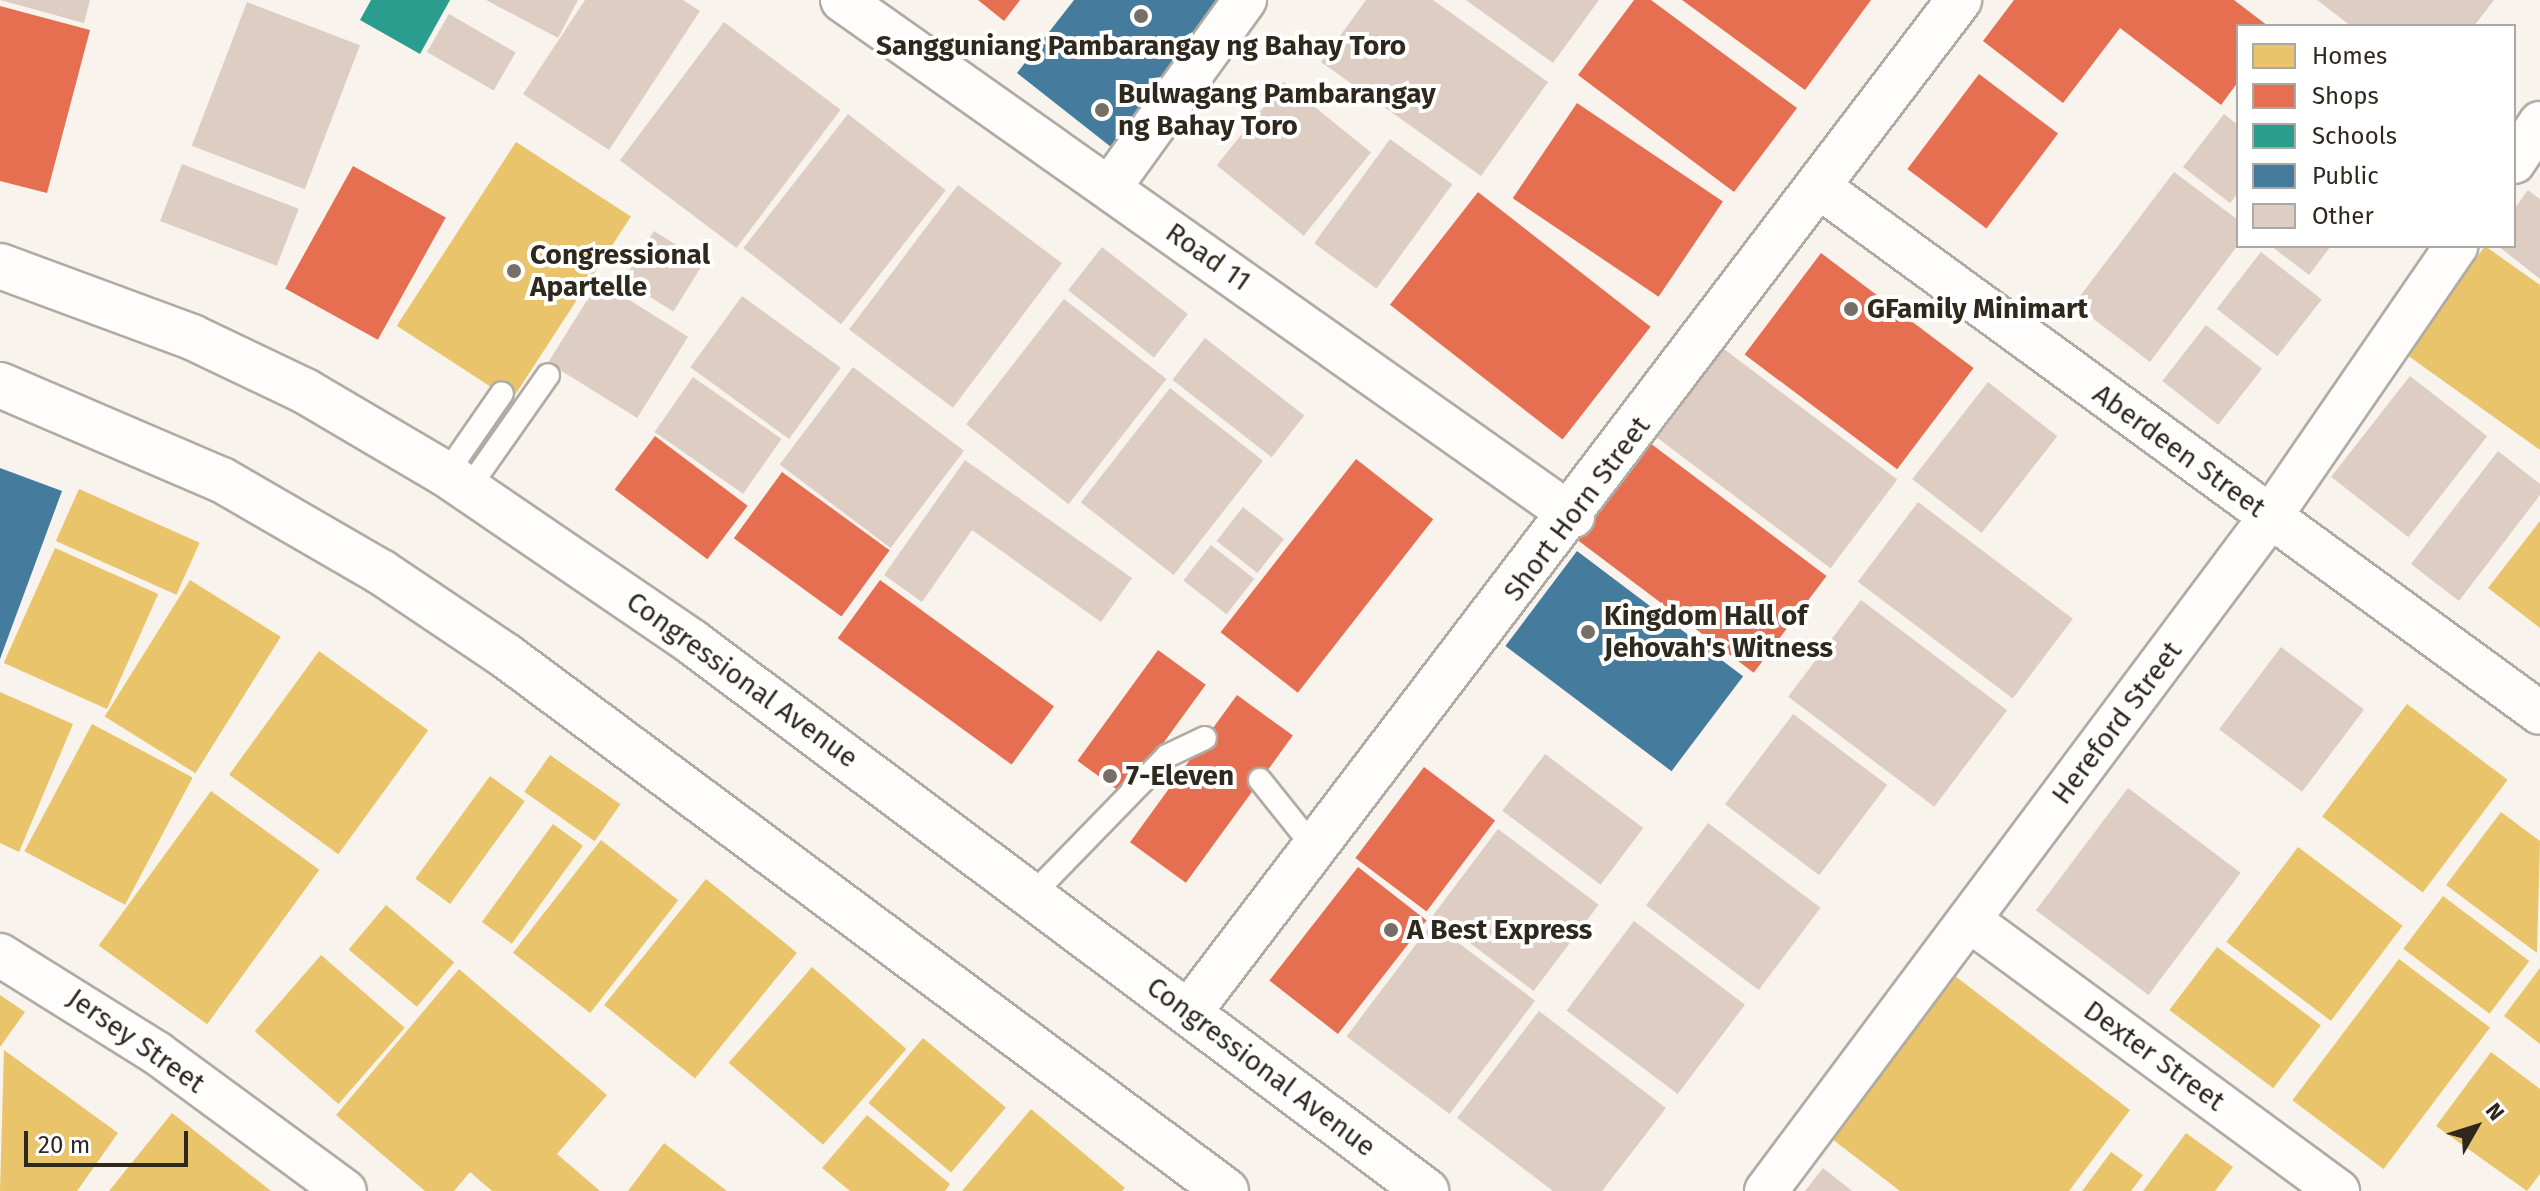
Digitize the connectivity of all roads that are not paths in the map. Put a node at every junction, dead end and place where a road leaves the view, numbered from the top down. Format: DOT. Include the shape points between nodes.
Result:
graph roads {
  1 [pos="842,0"];
  2 [pos="1245,0"];
  3 [pos="1959,0"];
  4 [pos="2540,123"];
  5 [pos="2516,159"];
  6 [pos="1110,187"];
  7 [pos="1819,187"];
  8 [pos="2455,248"];
  9 [pos="0,266"];
  10 [pos="548,375"];
  11 [pos="0,385"];
  12 [pos="502,393"];
  13 [pos="457,481"];
  14 [pos="1573,516"];
  15 [pos="2270,517"];
  16 [pos="2540,713"];
  17 [pos="1205,738"];
  18 [pos="1260,780"];
  19 [pos="1316,850"];
  20 [pos="1032,895"];
  21 [pos="1969,920"];
  22 [pos="0,955"];
  23 [pos="1189,1012"];
  24 [pos="345,1191"];
  25 [pos="1226,1191"];
  26 [pos="1426,1191"];
  27 [pos="1766,1191"];
  28 [pos="2338,1191"];
  1 -- 6 [label="street, Road 11"];
  2 -- 6 [label="street"];
  3 -- 7 [label="main road, Short Horn Street"];
  4 -- 5 [label="street"];
  6 -- 14 [label="street, Road 11"];
  7 -- 14 [label="main road, Short Horn Street"];
  7 -- 15 [label="street, Aberdeen Street"];
  8 -- 15 [label="street, Hereford Street"];
  9 -- 13 [label="main road, Congressional Avenue" via="192,337 305,391"];
  10 -- 13 [label="lane"];
  11 -- 25 [label="main road" via="222,480 381,572 506,656"];
  12 -- 13 [label="lane"];
  13 -- 20 [label="main road, Congressional Avenue" via="692,642"];
  14 -- 19 [label="main road, Short Horn Street"];
  15 -- 16 [label="street, Aberdeen Street"];
  15 -- 21 [label="street, Hereford Street"];
  17 -- 20 [label="lane" via="1167,756"];
  18 -- 19 [label="lane"];
  19 -- 23 [label="main road, Short Horn Street"];
  20 -- 23 [label="main road, Congressional Avenue"];
  21 -- 27 [label="street, Hereford Street"];
  21 -- 28 [label="street, Dexter Street"];
  22 -- 24 [label="street, Jersey Street" via="157,1053"];
  23 -- 26 [label="main road, Congressional Avenue"];
}
